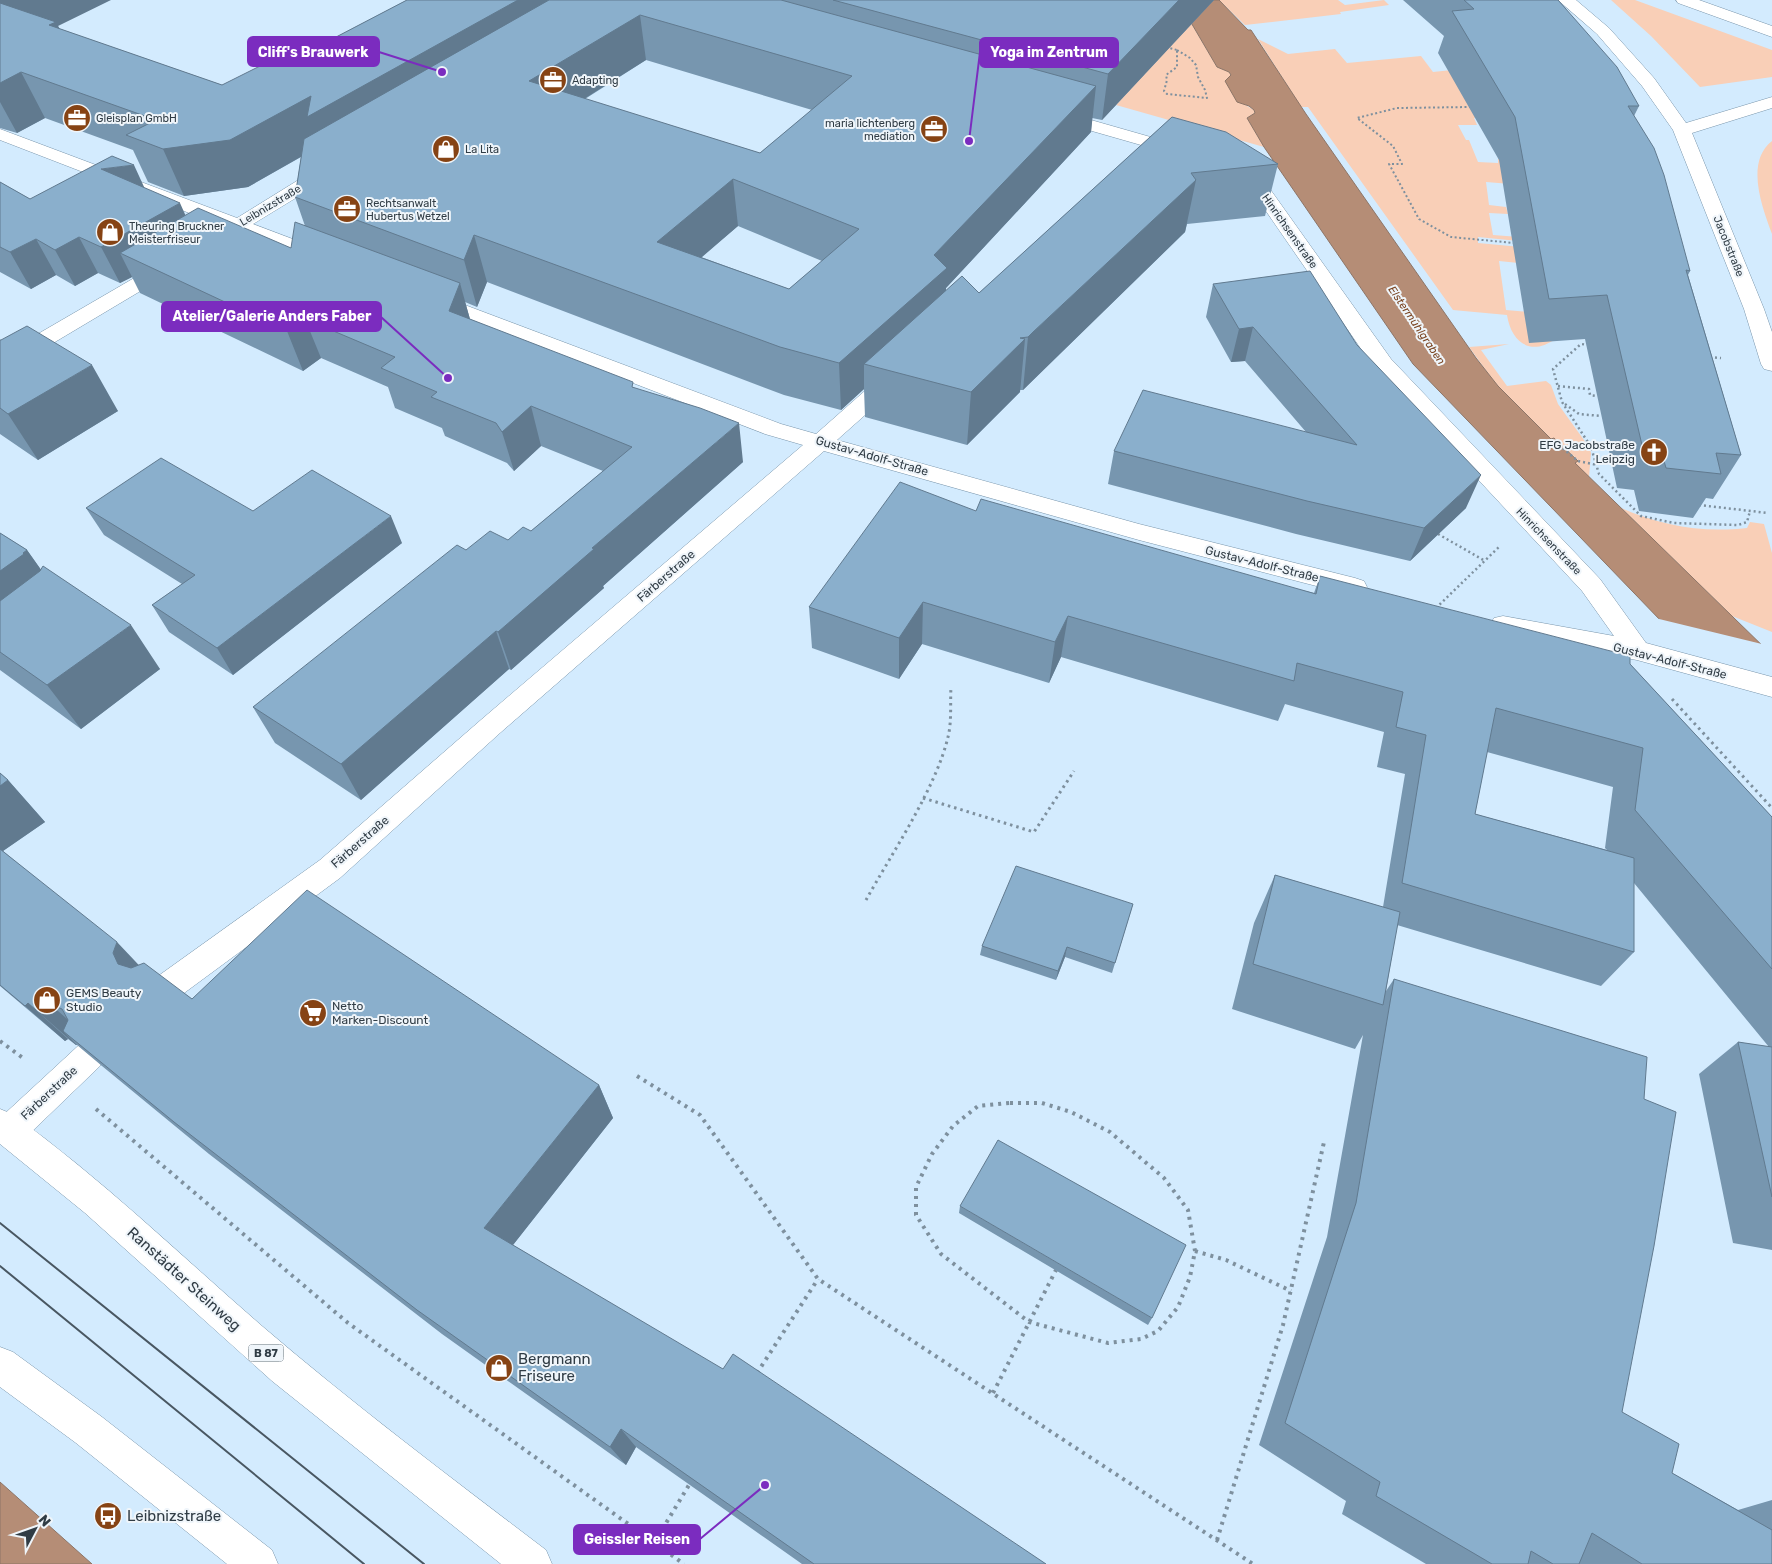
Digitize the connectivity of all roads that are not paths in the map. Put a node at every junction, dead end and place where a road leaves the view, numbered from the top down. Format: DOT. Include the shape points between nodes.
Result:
graph roads {
  1 [pos="1566,0"];
  2 [pos="1684,0"];
  3 [pos="1772,32"];
  4 [pos="1772,102"];
  5 [pos="1038,110"];
  6 [pos="1682,130"];
  7 [pos="0,134"];
  8 [pos="1202,158"];
  9 [pos="341,163"];
  10 [pos="1229,166"];
  11 [pos="238,225"];
  12 [pos="213,240"];
  13 [pos="180,259"];
  14 [pos="344,265"];
  15 [pos="416,292"];
  16 [pos="910,362"];
  17 [pos="1772,364"];
  18 [pos="0,365"];
  19 [pos="822,441"];
  20 [pos="1379,593"];
  21 [pos="1436,608"];
  22 [pos="1637,650"];
  23 [pos="1772,686"];
  24 [pos="165,990"];
  25 [pos="89,1056"];
  26 [pos="4,1128"];
  27 [pos="0,1365"];
  28 [pos="258,1564"];
  29 [pos="532,1564"];
  1 -- 6 [label="street, Jacobstraße" via="1609,38 1648,82"];
  2 -- 3 [label="street"];
  4 -- 6 [label="street"];
  5 -- 8 [label="street" via="1141,148"];
  6 -- 17 [label="street, Jacobstraße" via="1754,309"];
  7 -- 11 [label="street"];
  9 -- 11 [label="street, Leibnizstraße"];
  10 -- 22 [label="street, Hinrichsenstraße" via="1247,171 1383,364 1591,585"];
  11 -- 12 [label="street, Leibnizstraße"];
  11 -- 14 [label="street"];
  13 -- 18 [label="street"];
  15 -- 19 [label="street, Gustav-Adolf-Straße" via="773,428"];
  16 -- 19 [label="street, Färberstraße"];
  19 -- 20 [label="street, Gustav-Adolf-Straße" via="1139,532"];
  19 -- 24 [label="street, Färberstraße" via="330,869"];
  21 -- 22 [label="street, Gustav-Adolf-Straße" via="1527,631"];
  22 -- 23 [label="street, Gustav-Adolf-Straße"];
  25 -- 26 [label="street, Färberstraße"];
  26 -- 29 [label="street, Ranstädter Steinweg / B 87" via="98,1202 332,1409"];
  27 -- 28 [label="street" via="90,1430"];
}
